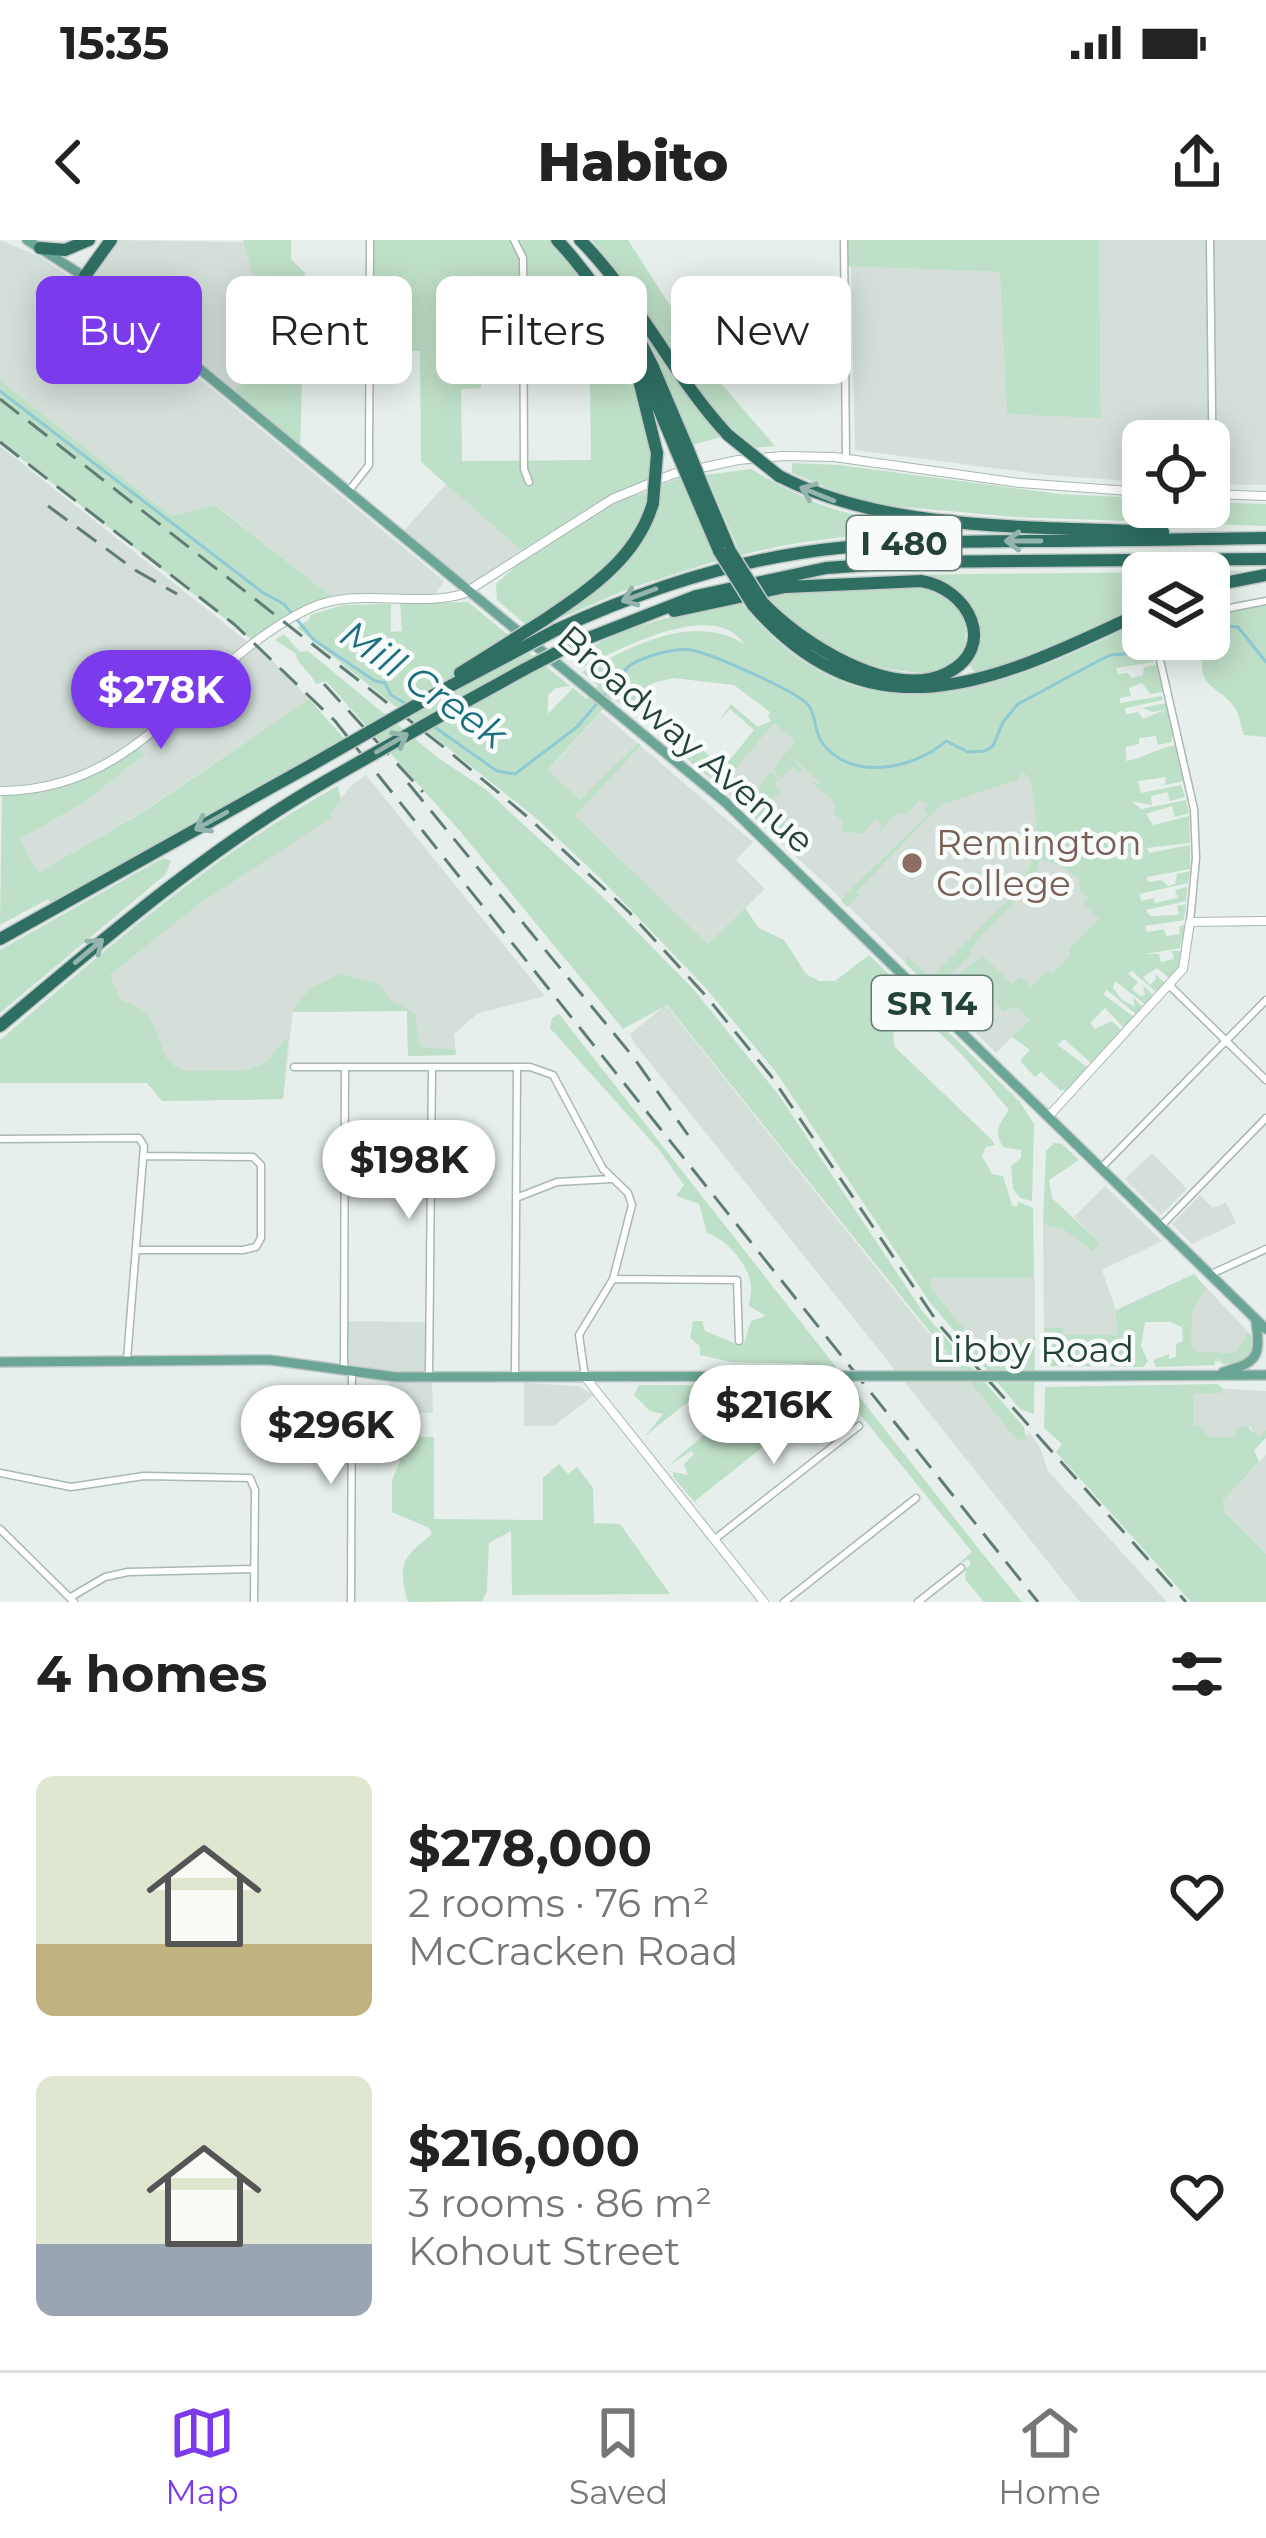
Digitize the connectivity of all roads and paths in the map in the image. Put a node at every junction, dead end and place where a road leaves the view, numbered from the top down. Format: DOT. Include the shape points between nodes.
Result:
graph roads {
  1 [pos="27,240"];
  2 [pos="93,240"];
  3 [pos="111,240"];
  4 [pos="370,240"];
  5 [pos="514,240"];
  6 [pos="557,240"];
  7 [pos="579,240"];
  8 [pos="844,240"];
  9 [pos="1210,240"];
  10 [pos="40,248"];
  11 [pos="85,276"];
  12 [pos="585,276"];
  13 [pos="202,372"];
  14 [pos="647,375"];
  15 [pos="641,384"];
  16 [pos="1211,420"];
  17 [pos="682,448"];
  18 [pos="846,458"];
  19 [pos="529,482"];
  20 [pos="1122,491"];
  21 [pos="348,492"];
  22 [pos="1230,495"];
  23 [pos="1266,496"];
  24 [pos="1266,538"];
  25 [pos="1266,559"];
  26 [pos="1266,575"];
  27 [pos="1230,582"];
  28 [pos="471,590"];
  29 [pos="1266,601"];
  30 [pos="758,604"];
  31 [pos="1230,608"];
  32 [pos="649,612"];
  33 [pos="1122,621"];
  34 [pos="504,652"];
  35 [pos="1160,660"];
  36 [pos="0,791"];
  37 [pos="1266,921"];
  38 [pos="1190,922"];
  39 [pos="0,939"];
  40 [pos="1169,985"];
  41 [pos="1266,1000"];
  42 [pos="0,1026"];
  43 [pos="1226,1041"];
  44 [pos="517,1066"];
  45 [pos="294,1067"];
  46 [pos="345,1067"];
  47 [pos="432,1067"];
  48 [pos="1266,1080"];
  49 [pos="1048,1117"];
  50 [pos="1266,1118"];
  51 [pos="0,1139"];
  52 [pos="144,1156"];
  53 [pos="1101,1168"];
  54 [pos="611,1179"];
  55 [pos="516,1198"];
  56 [pos="1160,1226"];
  57 [pos="1266,1249"];
  58 [pos="136,1250"];
  59 [pos="1210,1275"];
  60 [pos="613,1279"];
  61 [pos="1256,1320"];
  62 [pos="1266,1330"];
  63 [pos="739,1341"];
  64 [pos="127,1360"];
  65 [pos="0,1362"];
  66 [pos="348,1372"];
  67 [pos="1212,1376"];
  68 [pos="1266,1376"];
  69 [pos="429,1377"];
  70 [pos="584,1377"];
  71 [pos="515,1378"];
  72 [pos="859,1426"];
  73 [pos="0,1473"];
  74 [pos="916,1498"];
  75 [pos="0,1529"];
  76 [pos="716,1539"];
  77 [pos="961,1568"];
  78 [pos="254,1569"];
  79 [pos="72,1599"];
  80 [pos="254,1602"];
  81 [pos="351,1602"];
  82 [pos="764,1602"];
  83 [pos="784,1602"];
  84 [pos="918,1602"];
  1 -- 10 [label="main road, Broadway Avenue / SR 14"];
  2 -- 10 [label="highway"];
  2 -- 11 [label="highway"];
  3 -- 11 [label="highway"];
  4 -- 21 [label="street" via="369,465"];
  5 -- 19 [label="street" via="523,258"];
  6 -- 12 [label="highway"];
  7 -- 17 [label="highway" via="630,318"];
  24 -- 7 [label="highway, one-way, bridge" via="897,514 831,500 779,476 728,435"];
  8 -- 18 [label="street"];
  9 -- 16 [label="street"];
  10 -- 11 [label="main road, Broadway Avenue / SR 14"];
  13 -- 21 [label="main road, Broadway Avenue / SR 14"];
  14 -- 17 [label="highway"];
  15 -- 34 [label="highway, bridge" via="657,453 642,533 602,578"];
  17 -- 30 [label="highway, bridge" via="724,551"];
  18 -- 20 [label="street"];
  18 -- 28 [label="street" via="752,458 660,479 582,515"];
  21 -- 28 [label="main road, Broadway Avenue / SR 14"];
  22 -- 23 [label="street"];
  24 -- 34 [label="highway, I 480, one-way, bridge" via="835,548 703,574"];
  25 -- 32 [label="highway, I 480" via="862,564 785,575"];
  26 -- 27 [label="highway"];
  28 -- 36 [label="street" via="305,610 98,771"];
  28 -- 49 [label="main road, Broadway Avenue / SR 14" via="751,826"];
  29 -- 31 [label="street"];
  30 -- 32 [label="highway" via="819,650 888,675 949,672 973,637 957,595 914,580 785,587"];
  30 -- 33 [label="highway" via="780,634 820,662 911,688 1005,674"];
  42 -- 32 [label="highway, I 480, one-way, bridge" via="255,823 526,669"];
  34 -- 39 [label="highway, one-way, bridge"];
  35 -- 38 [label="street" via="1194,809"];
  37 -- 38 [label="street"];
  38 -- 40 [label="street" via="1185,964"];
  40 -- 43 [label="street"];
  40 -- 49 [label="street"];
  41 -- 43 [label="street"];
  43 -- 48 [label="street"];
  43 -- 53 [label="street"];
  44 -- 47 [label="street"];
  44 -- 54 [label="street" via="554,1075"];
  44 -- 55 [label="street"];
  45 -- 46 [label="street"];
  46 -- 47 [label="street"];
  46 -- 66 [label="street"];
  47 -- 69 [label="street"];
  49 -- 53 [label="main road, Broadway Avenue / SR 14"];
  50 -- 56 [label="street"];
  51 -- 52 [label="street" via="139,1138"];
  52 -- 58 [label="street"];
  52 -- 58 [label="street" via="253,1157 261,1165 261,1238 243,1250"];
  53 -- 56 [label="main road, Broadway Avenue / SR 14"];
  54 -- 55 [label="street" via="557,1182"];
  54 -- 60 [label="street" via="632,1205"];
  55 -- 71 [label="street"];
  56 -- 59 [label="main road, Broadway Avenue / SR 14"];
  57 -- 59 [label="street"];
  58 -- 64 [label="street"];
  59 -- 61 [label="main road, Broadway Avenue / SR 14"];
  60 -- 63 [label="street" via="735,1279"];
  60 -- 70 [label="street" via="579,1335"];
  61 -- 62 [label="main road, Broadway Avenue / SR 14"];
  61 -- 67 [label="main road" via="1254,1358"];
  64 -- 65 [label="main road, Libby Road"];
  64 -- 66 [label="main road, Libby Road" via="284,1360"];
  66 -- 69 [label="main road, Libby Road"];
  66 -- 81 [label="street"];
  67 -- 68 [label="main road, Libby Road"];
  67 -- 70 [label="main road, Libby Road, bridge"];
  69 -- 71 [label="main road, Libby Road"];
  70 -- 71 [label="main road, Libby Road"];
  70 -- 76 [label="street"];
  72 -- 76 [label="street"];
  73 -- 78 [label="street" via="71,1487 144,1476 250,1478"];
  74 -- 83 [label="street"];
  75 -- 79 [label="street"];
  76 -- 82 [label="street"];
  77 -- 84 [label="street"];
  78 -- 79 [label="street" via="128,1572"];
  78 -- 80 [label="street"];
}
